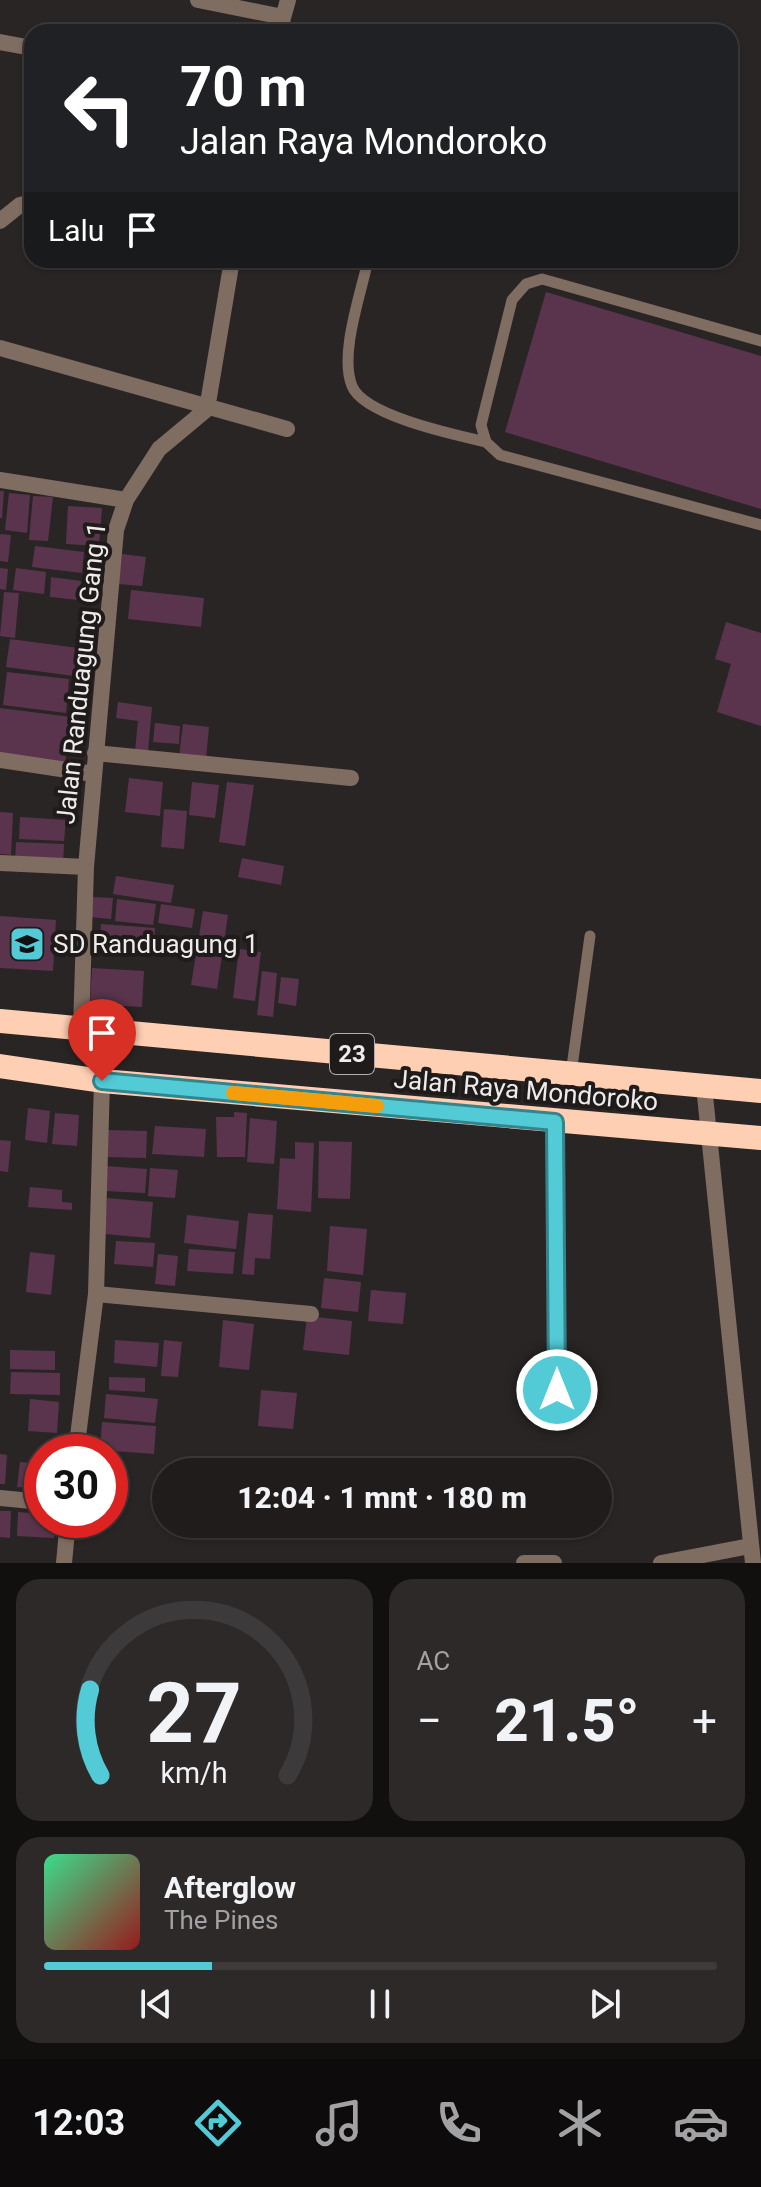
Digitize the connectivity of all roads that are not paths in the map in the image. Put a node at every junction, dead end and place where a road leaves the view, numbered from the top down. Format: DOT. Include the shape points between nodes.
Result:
graph roads {
  1 [pos="198,0"];
  2 [pos="288,0"];
  3 [pos="278,24"];
  4 [pos="281,24"];
  5 [pos="0,42"];
  6 [pos="24,46"];
  7 [pos="24,204"];
  8 [pos="0,221"];
  9 [pos="231,268"];
  10 [pos="366,268"];
  11 [pos="761,341"];
  12 [pos="0,348"];
  13 [pos="207,409"];
  14 [pos="287,429"];
  15 [pos="486,442"];
  16 [pos="0,480"];
  17 [pos="126,500"];
  18 [pos="761,525"];
  19 [pos="95,753"];
  20 [pos="0,760"];
  21 [pos="94,774"];
  22 [pos="351,778"];
  23 [pos="0,863"];
  24 [pos="86,867"];
  25 [pos="590,936"];
  26 [pos="0,1021"];
  27 [pos="81,1029"];
  28 [pos="0,1066"];
  29 [pos="571,1074"];
  30 [pos="102,1081"];
  31 [pos="704,1086"];
  32 [pos="761,1091"];
  33 [pos="555,1122"];
  34 [pos="707,1134"];
  35 [pos="761,1138"];
  36 [pos="96,1294"];
  37 [pos="311,1314"];
  38 [pos="557,1390"];
  39 [pos="78,1434"];
  40 [pos="0,1498"];
  41 [pos="24,1500"];
  42 [pos="66,1538"];
  43 [pos="752,1555"];
  44 [pos="64,1563"];
  45 [pos="524,1563"];
  46 [pos="554,1563"];
  47 [pos="661,1563"];
  1 -- 3 [label="street"];
  2 -- 4 [label="street"];
  5 -- 6 [label="street"];
  7 -- 8 [label="street"];
  9 -- 13 [label="street"];
  10 -- 15 [label="lane" via="349,347 352,386 360,398 404,419"];
  11 -- 15 [label="lane" via="542,279 526,284 512,300 481,425"];
  12 -- 13 [label="street"];
  13 -- 14 [label="street"];
  13 -- 17 [label="street, Jalan Randuagung Gang 1" via="159,449"];
  15 -- 18 [label="lane" via="500,455"];
  16 -- 17 [label="street"];
  17 -- 19 [label="street, Jalan Randuagung Gang 1" via="116,530"];
  19 -- 21 [label="street, Jalan Randuagung Gang 1"];
  19 -- 22 [label="street"];
  20 -- 21 [label="street"];
  21 -- 24 [label="street, Jalan Randuagung Gang 1"];
  23 -- 24 [label="street"];
  24 -- 27 [label="street, Jalan Randuagung Gang 1"];
  25 -- 29 [label="lane"];
  26 -- 27 [label="highway, Jalan Raya Mondoroko / 23"];
  27 -- 29 [label="highway, Jalan Raya Mondoroko / 23"];
  28 -- 30 [label="highway, Jalan Raya Mondoroko / 23"];
  29 -- 31 [label="highway, Jalan Raya Mondoroko / 23"];
  30 -- 33 [label="highway, Jalan Raya Mondoroko / 23"];
  30 -- 36 [label="street"];
  31 -- 32 [label="highway, Jalan Raya Mondoroko / 23"];
  31 -- 34 [label="street"];
  33 -- 34 [label="highway, Jalan Raya Mondoroko / 23"];
  33 -- 38 [label="street"];
  34 -- 35 [label="highway, Jalan Raya Mondoroko / 23"];
  34 -- 43 [label="street"];
  36 -- 37 [label="street"];
  36 -- 39 [label="street"];
  40 -- 41 [label="street"];
  42 -- 44 [label="street"];
  43 -- 47 [label="street"];
  45 -- 46 [label="street"];
}
